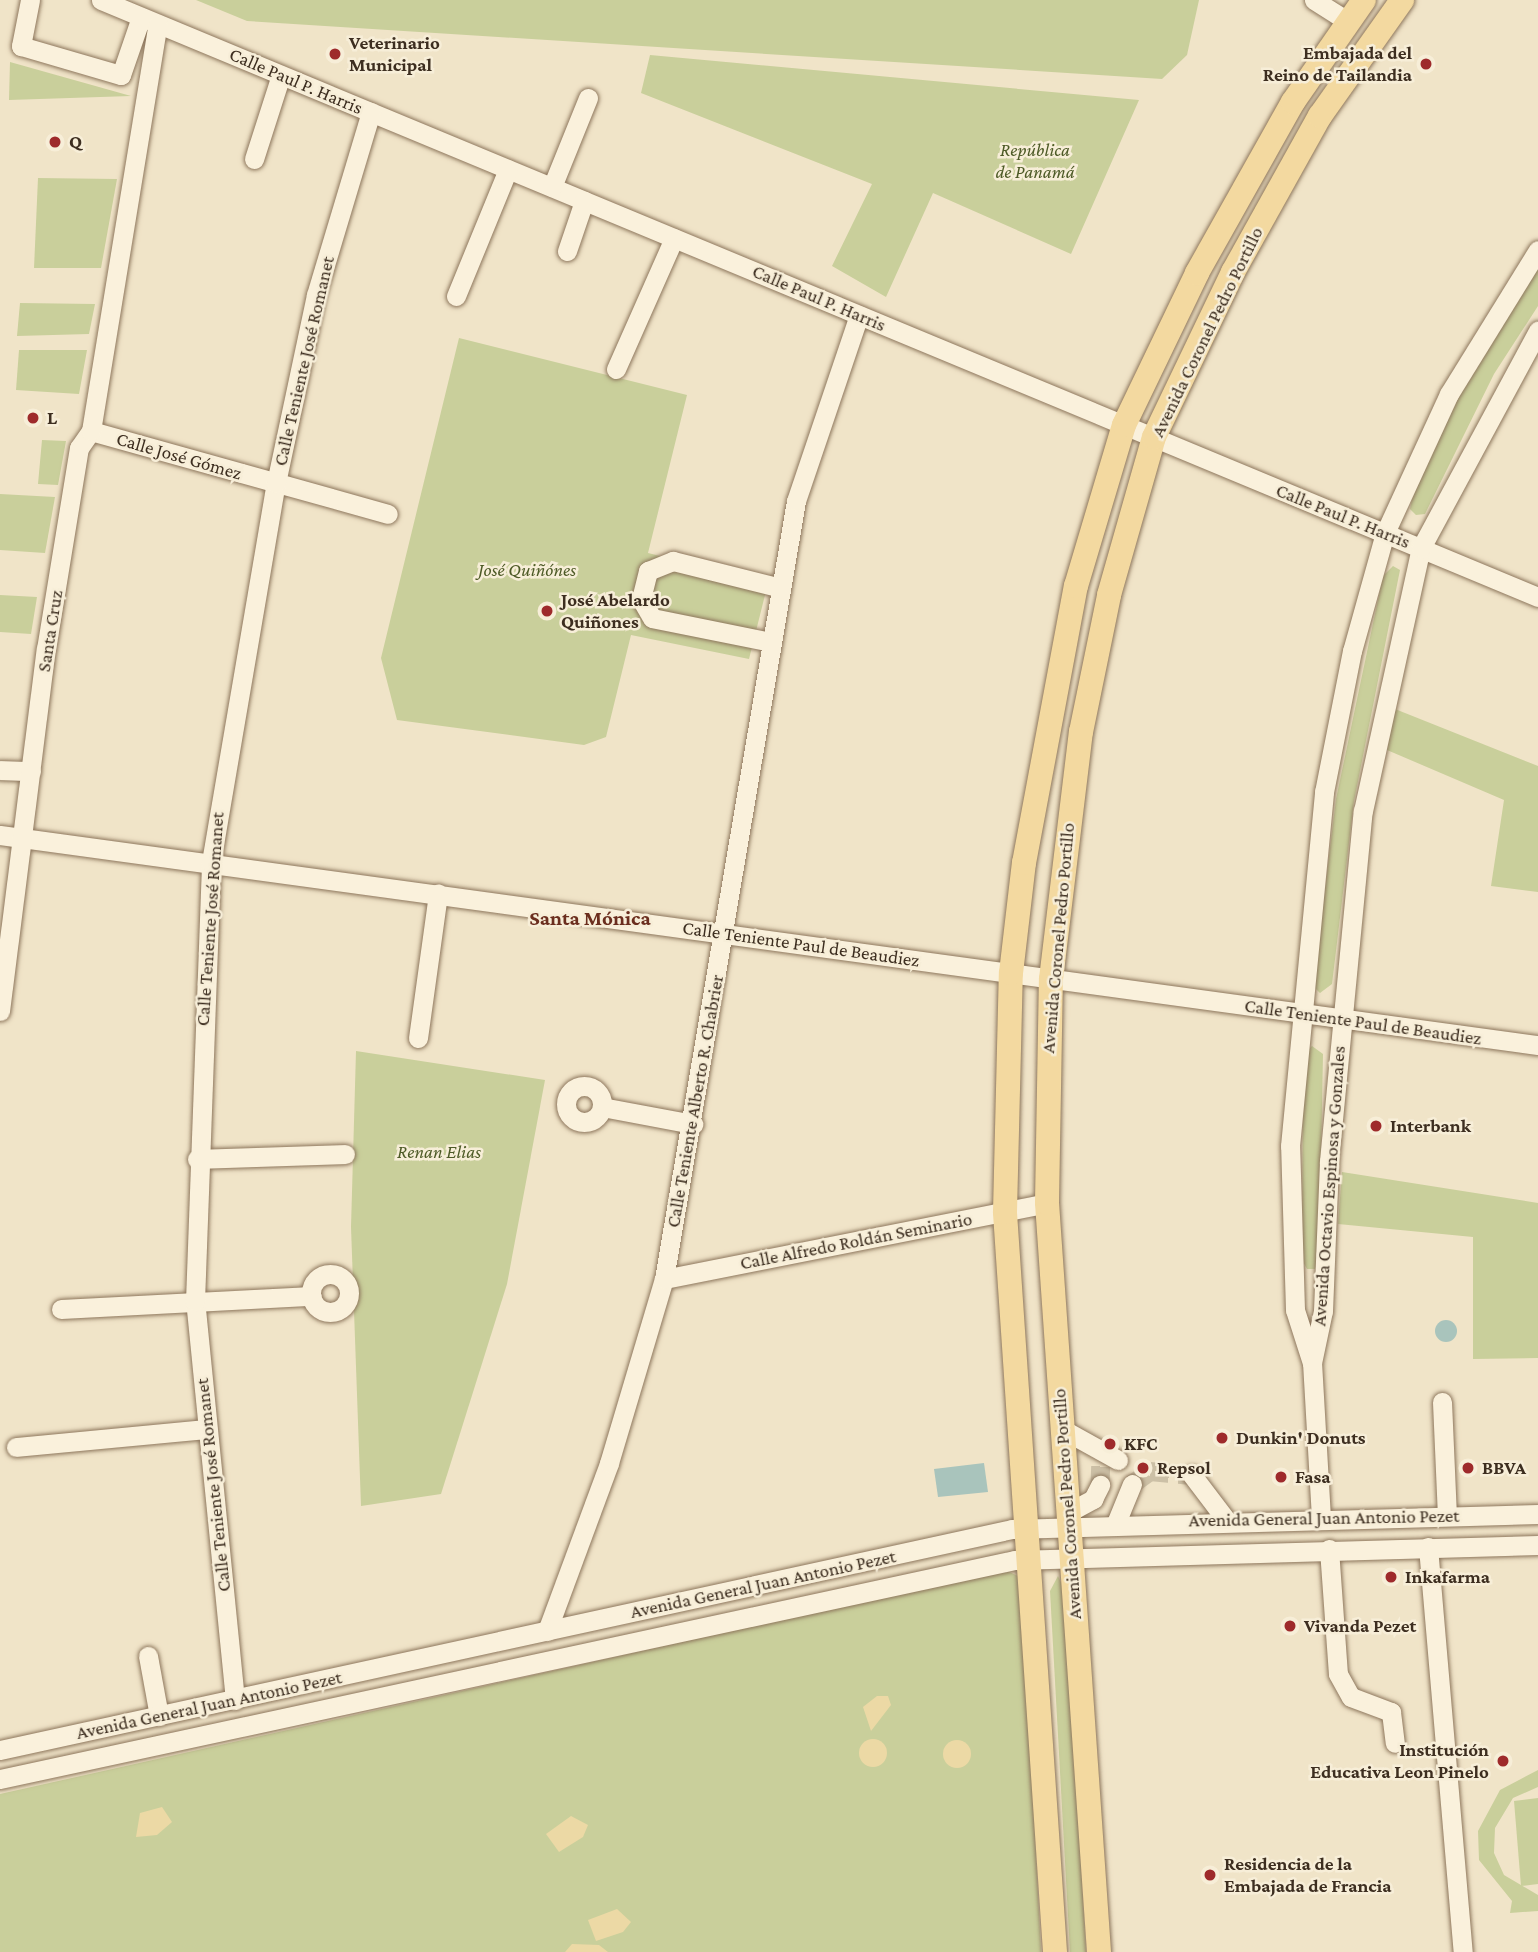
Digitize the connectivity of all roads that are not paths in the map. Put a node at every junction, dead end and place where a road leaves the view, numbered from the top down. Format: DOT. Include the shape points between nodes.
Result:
graph roads {
  1 [pos="30,0"];
  2 [pos="101,0"];
  3 [pos="1314,0"];
  4 [pos="1364,0"];
  5 [pos="1402,0"];
  6 [pos="149,20"];
  7 [pos="1349,22"];
  8 [pos="281,75"];
  9 [pos="588,98"];
  10 [pos="371,112"];
  11 [pos="254,159"];
  12 [pos="508,169"];
  13 [pos="552,187"];
  14 [pos="584,201"];
  15 [pos="674,238"];
  16 [pos="1538,250"];
  17 [pos="567,251"];
  18 [pos="456,296"];
  19 [pos="859,315"];
  20 [pos="1538,331"];
  21 [pos="616,369"];
  22 [pos="1124,425"];
  23 [pos="91,431"];
  24 [pos="1154,437"];
  25 [pos="276,483"];
  26 [pos="388,514"];
  27 [pos="1385,533"];
  28 [pos="1421,548"];
  29 [pos="781,588"];
  30 [pos="1538,597"];
  31 [pos="771,642"];
  32 [pos="0,770"];
  33 [pos="32,771"];
  34 [pos="0,835"];
  35 [pos="23,835"];
  36 [pos="211,862"];
  37 [pos="438,893"];
  38 [pos="723,933"];
  39 [pos="1011,973"];
  40 [pos="1051,979"];
  41 [pos="0,1011"];
  42 [pos="1298,1013"];
  43 [pos="1341,1019"];
  44 [pos="418,1038"];
  45 [pos="1538,1045"];
  46 [pos="602,1107"];
  47 [pos="693,1124"];
  48 [pos="345,1154"];
  49 [pos="197,1158"];
  50 [pos="1048,1203"];
  51 [pos="1004,1212"];
  52 [pos="1292,1268"];
  53 [pos="1325,1271"];
  54 [pos="664,1279"];
  55 [pos="312,1296"];
  56 [pos="195,1301"];
  57 [pos="61,1309"];
  58 [pos="1312,1363"];
  59 [pos="1442,1402"];
  60 [pos="207,1429"];
  61 [pos="1062,1429"];
  62 [pos="16,1447"];
  63 [pos="1106,1457"];
  64 [pos="1192,1475"];
  65 [pos="1132,1483"];
  66 [pos="1100,1485"];
  67 [pos="1538,1514"];
  68 [pos="1447,1515"];
  69 [pos="1321,1518"];
  70 [pos="1068,1519"];
  71 [pos="1227,1521"];
  72 [pos="1116,1523"];
  73 [pos="1027,1527"];
  74 [pos="1538,1545"];
  75 [pos="1428,1547"];
  76 [pos="1329,1549"];
  77 [pos="1070,1557"];
  78 [pos="1030,1558"];
  79 [pos="547,1631"];
  80 [pos="148,1656"];
  81 [pos="235,1700"];
  82 [pos="159,1716"];
  83 [pos="1395,1743"];
  84 [pos="0,1750"];
  85 [pos="0,1779"];
  86 [pos="1055,1952"];
  87 [pos="1098,1952"];
  88 [pos="1463,1952"];
  1 -- 6 [label="street" via="21,46 121,75"];
  2 -- 6 [label="street, Calle Paul P. Harris"];
  3 -- 7 [label="street"];
  4 -- 7 [label="main road, Avenida Coronel Pedro Portillo"];
  5 -- 24 [label="main road, Avenida Coronel Pedro Portillo" via="1314,128 1233,272"];
  6 -- 8 [label="street, Calle Paul P. Harris"];
  6 -- 23 [label="street, Santa Cruz"];
  7 -- 22 [label="main road, Avenida Coronel Pedro Portillo" via="1293,102 1197,273"];
  8 -- 10 [label="street, Calle Paul P. Harris"];
  8 -- 11 [label="street"];
  9 -- 13 [label="street"];
  10 -- 12 [label="street, Calle Paul P. Harris"];
  10 -- 25 [label="street, Calle Teniente José Romanet" via="316,295"];
  12 -- 13 [label="street, Calle Paul P. Harris"];
  12 -- 18 [label="street"];
  13 -- 14 [label="street, Calle Paul P. Harris"];
  14 -- 15 [label="street, Calle Paul P. Harris"];
  14 -- 17 [label="street"];
  15 -- 19 [label="street, Calle Paul P. Harris"];
  15 -- 21 [label="street"];
  16 -- 27 [label="street, Avenida Octavio Espinosa y Gonzales" via="1449,394"];
  19 -- 22 [label="street, Calle Paul P. Harris"];
  19 -- 29 [label="street, Calle Teniente Alberto R. Chabrier" via="796,501"];
  20 -- 28 [label="street, Avenida Octavio Espinosa y Gonzales"];
  22 -- 24 [label="street, Calle Paul P. Harris"];
  22 -- 39 [label="main road, Avenida Coronel Pedro Portillo" via="1076,586 1047,724"];
  23 -- 25 [label="street, Calle José Gómez"];
  23 -- 33 [label="street, Santa Cruz" via="79,448"];
  24 -- 27 [label="street, Calle Paul P. Harris"];
  24 -- 40 [label="main road, Avenida Coronel Pedro Portillo" via="1109,595 1080,732"];
  25 -- 26 [label="street, Calle José Gómez"];
  25 -- 36 [label="street, Calle Teniente José Romanet"];
  27 -- 28 [label="street, Calle Paul P. Harris"];
  27 -- 42 [label="street, Avenida Octavio Espinosa y Gonzales" via="1352,651 1324,792"];
  28 -- 30 [label="street, Calle Paul P. Harris"];
  28 -- 43 [label="street, Avenida Octavio Espinosa y Gonzales" via="1363,811"];
  29 -- 31 [label="street, Calle Teniente Alberto R. Chabrier"];
  29 -- 31 [label="street" via="673,561 648,570 641,599 652,618"];
  31 -- 38 [label="street, Calle Teniente Alberto R. Chabrier"];
  32 -- 33 [label="street"];
  33 -- 35 [label="street, Santa Cruz"];
  34 -- 35 [label="street, Calle Teniente Paul de Beaudiez"];
  35 -- 36 [label="street, Calle Teniente Paul de Beaudiez"];
  35 -- 41 [label="street, Santa Cruz"];
  36 -- 37 [label="street, Calle Teniente Paul de Beaudiez"];
  36 -- 49 [label="street, Calle Teniente José Romanet"];
  37 -- 38 [label="street, Calle Teniente Paul de Beaudiez"];
  37 -- 44 [label="street"];
  38 -- 39 [label="street, Calle Teniente Paul de Beaudiez"];
  38 -- 47 [label="street, Calle Teniente Alberto R. Chabrier"];
  39 -- 40 [label="street, Calle Teniente Paul de Beaudiez"];
  39 -- 51 [label="main road, Avenida Coronel Pedro Portillo"];
  40 -- 42 [label="street, Calle Teniente Paul de Beaudiez"];
  40 -- 50 [label="main road, Avenida Coronel Pedro Portillo"];
  42 -- 43 [label="street, Calle Teniente Paul de Beaudiez"];
  42 -- 52 [label="street, Avenida Octavio Espinosa y Gonzales" via="1290,1146"];
  43 -- 45 [label="street, Calle Teniente Paul de Beaudiez"];
  43 -- 53 [label="street, Avenida Octavio Espinosa y Gonzales"];
  46 -- 47 [label="street"];
  47 -- 54 [label="street, Calle Teniente Alberto R. Chabrier"];
  48 -- 49 [label="street"];
  49 -- 56 [label="street, Calle Teniente José Romanet"];
  50 -- 51 [label="street, Calle Alfredo Roldán Seminario"];
  50 -- 61 [label="main road, Avenida Coronel Pedro Portillo"];
  51 -- 54 [label="street, Calle Alfredo Roldán Seminario"];
  51 -- 73 [label="main road, Avenida Coronel Pedro Portillo"];
  52 -- 53 [label="street" via="1311,1278"];
  52 -- 58 [label="street, Avenida Octavio Espinosa y Gonzales" via="1295,1310"];
  53 -- 58 [label="street, Avenida Octavio Espinosa y Gonzales"];
  54 -- 79 [label="street, Calle Teniente Alberto R. Chabrier" via="608,1463"];
  55 -- 56 [label="street"];
  56 -- 57 [label="street"];
  56 -- 60 [label="street, Calle Teniente José Romanet"];
  58 -- 69 [label="street, Avenida Octavio Espinosa y Gonzales"];
  59 -- 68 [label="street"];
  60 -- 62 [label="street"];
  60 -- 81 [label="street, Calle Teniente José Romanet"];
  61 -- 63 [label="street"];
  61 -- 70 [label="main road, Avenida Coronel Pedro Portillo"];
  64 -- 71 [label="street"];
  65 -- 72 [label="street"];
  66 -- 70 [label="street" via="1093,1499"];
  67 -- 68 [label="street, Avenida General Juan Antonio Pezet"];
  68 -- 69 [label="street, Avenida General Juan Antonio Pezet"];
  69 -- 71 [label="street, Avenida General Juan Antonio Pezet"];
  70 -- 72 [label="street, Avenida General Juan Antonio Pezet"];
  70 -- 73 [label="street, Avenida General Juan Antonio Pezet"];
  70 -- 77 [label="main road, Avenida Coronel Pedro Portillo"];
  71 -- 72 [label="street, Avenida General Juan Antonio Pezet"];
  73 -- 78 [label="main road, Avenida Coronel Pedro Portillo"];
  73 -- 79 [label="street, Avenida General Juan Antonio Pezet"];
  74 -- 75 [label="street, Avenida General Juan Antonio Pezet"];
  75 -- 76 [label="street, Avenida General Juan Antonio Pezet"];
  75 -- 88 [label="street"];
  76 -- 77 [label="street, Avenida General Juan Antonio Pezet"];
  76 -- 83 [label="street" via="1338,1674 1351,1697 1391,1712"];
  77 -- 78 [label="street, Avenida General Juan Antonio Pezet"];
  77 -- 87 [label="main road, Avenida Coronel Pedro Portillo"];
  78 -- 85 [label="street, Avenida General Juan Antonio Pezet"];
  78 -- 86 [label="main road, Avenida Coronel Pedro Portillo"];
  79 -- 81 [label="street, Avenida General Juan Antonio Pezet"];
  80 -- 82 [label="street"];
  81 -- 82 [label="street, Avenida General Juan Antonio Pezet"];
  82 -- 84 [label="street, Avenida General Juan Antonio Pezet"];
}
